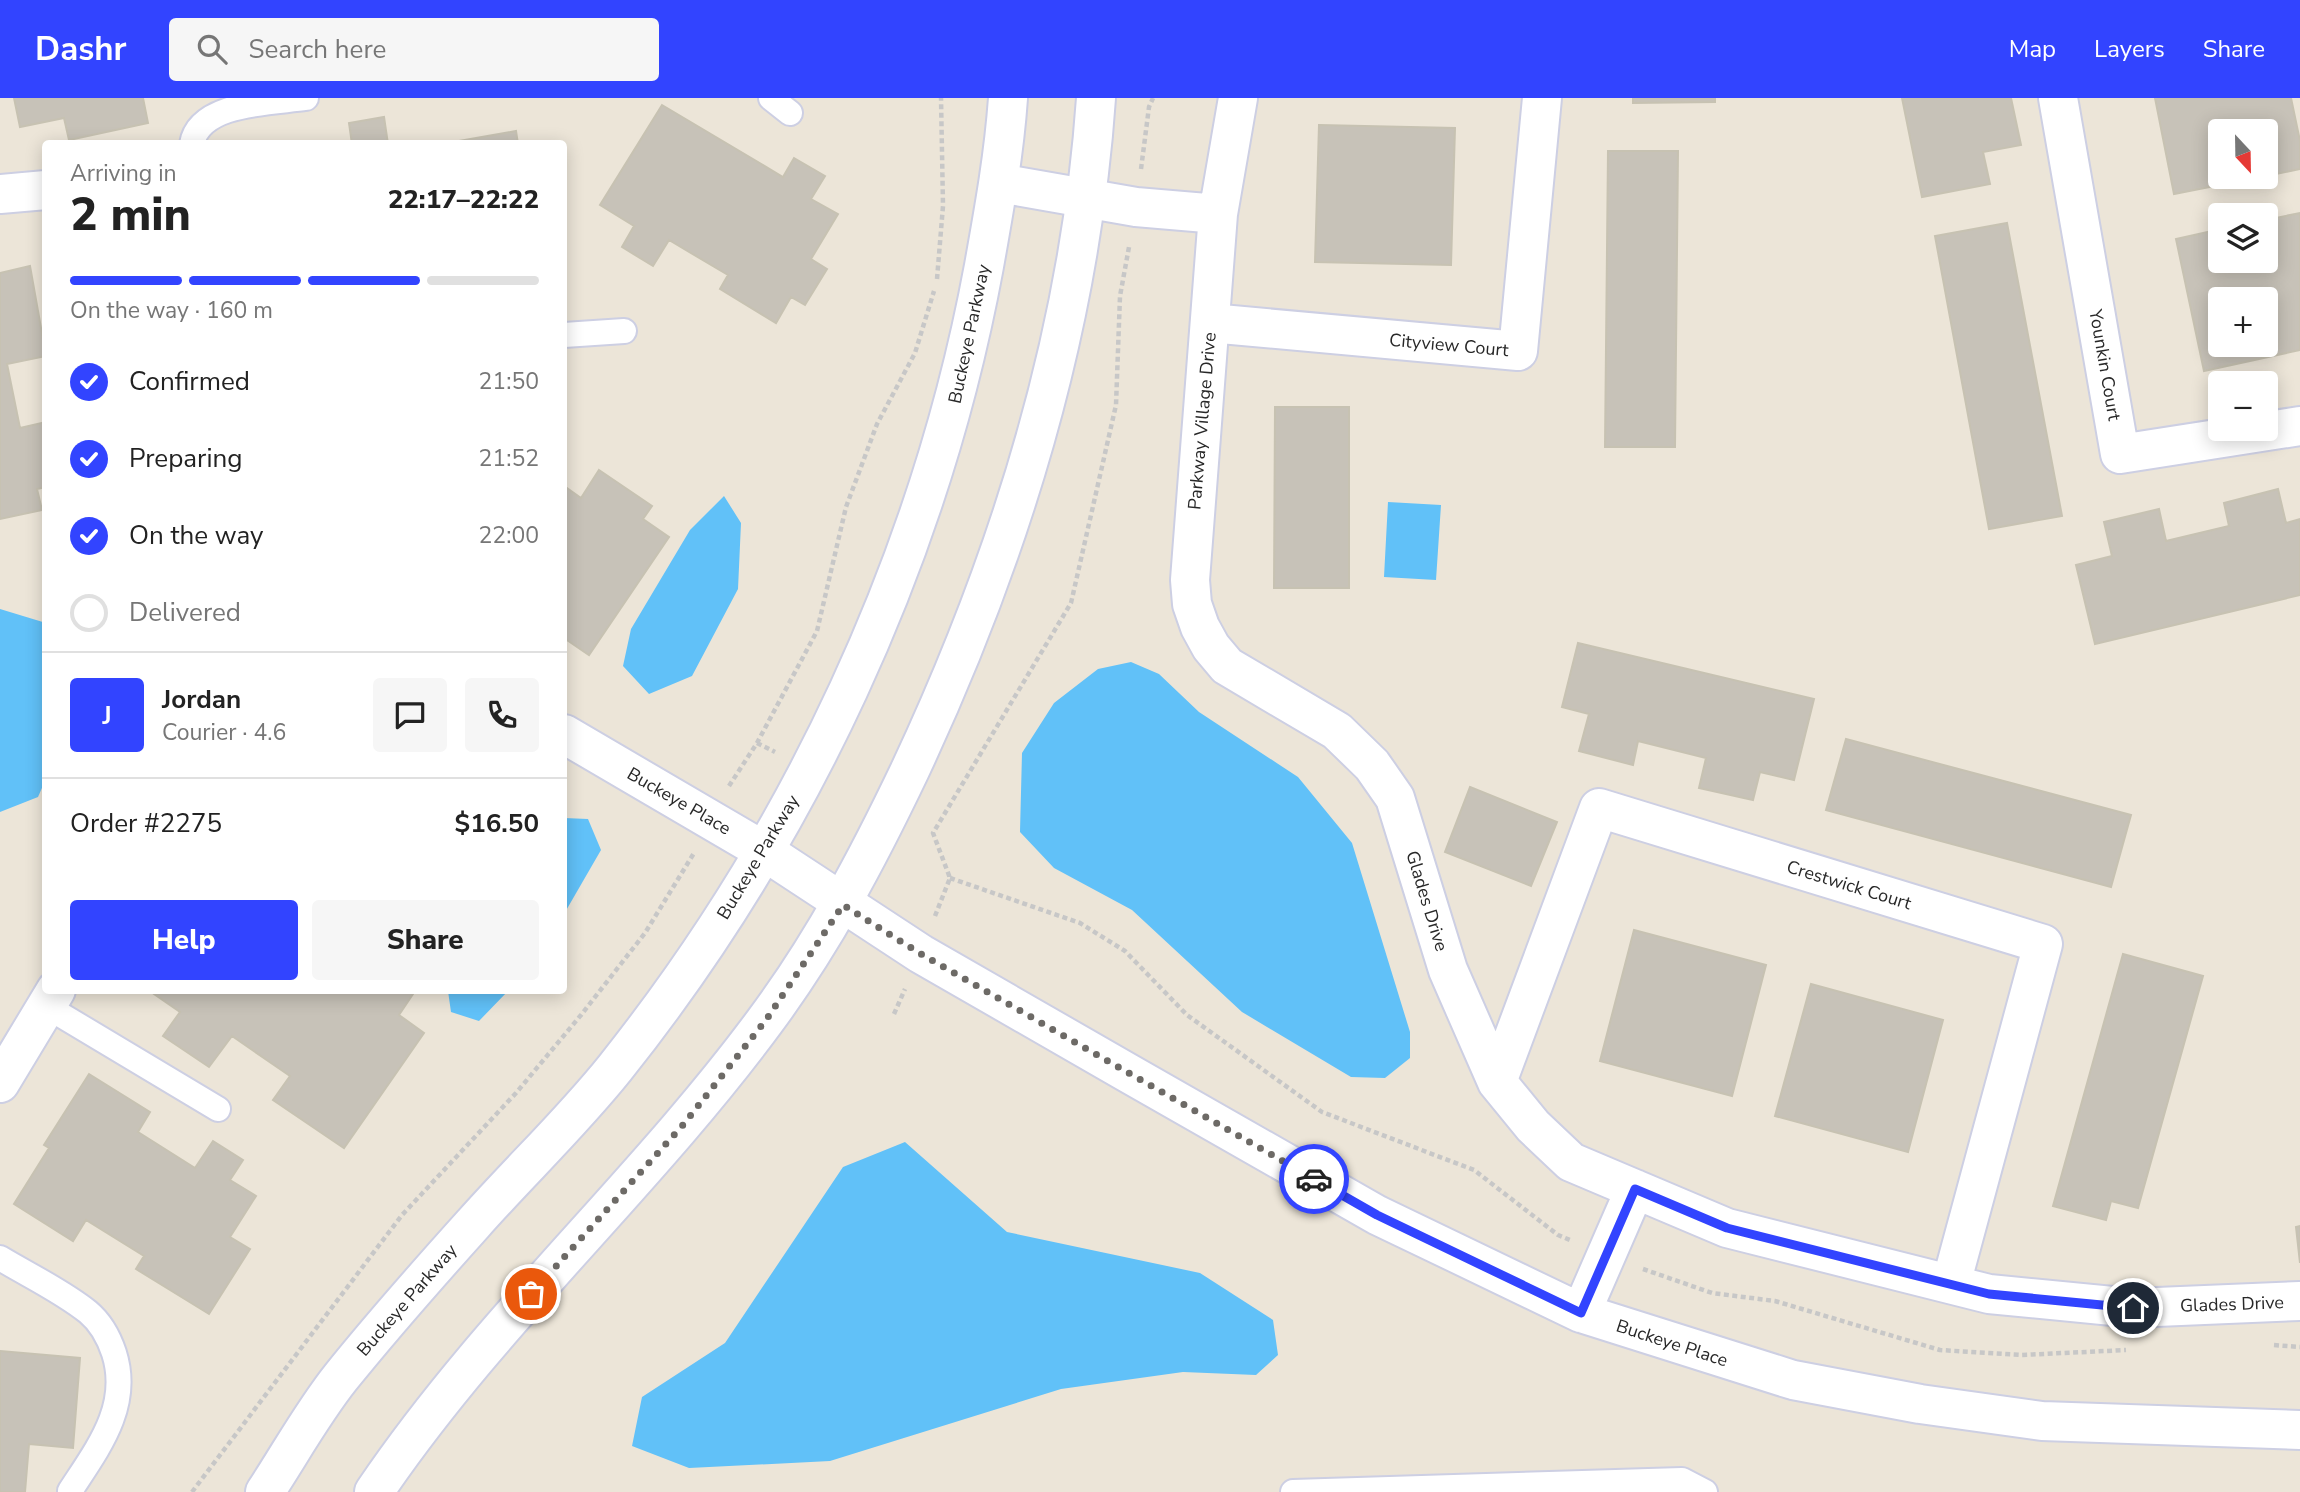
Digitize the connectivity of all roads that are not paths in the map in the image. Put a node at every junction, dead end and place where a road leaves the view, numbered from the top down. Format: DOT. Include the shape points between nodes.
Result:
graph roads {
  1 [pos="306,98"];
  2 [pos="771,98"];
  3 [pos="1008,98"];
  4 [pos="1096,98"];
  5 [pos="1238,98"];
  6 [pos="1542,98"];
  7 [pos="2058,98"];
  8 [pos="790,113"];
  9 [pos="193,140"];
  10 [pos="999,183"];
  11 [pos="42,190"];
  12 [pos="0,194"];
  13 [pos="1086,198"];
  14 [pos="1218,214"];
  15 [pos="1210,323"];
  16 [pos="624,331"];
  17 [pos="567,335"];
  18 [pos="2300,426"];
  19 [pos="1200,626"];
  20 [pos="567,736"];
  21 [pos="764,851"];
  22 [pos="843,905"];
  23 [pos="51,998"];
  24 [pos="1497,1082"];
  25 [pos="0,1083"];
  26 [pos="218,1109"];
  27 [pos="1635,1189"];
  28 [pos="0,1258"];
  29 [pos="1951,1284"];
  30 [pos="2300,1301"];
  31 [pos="1581,1313"];
  32 [pos="2300,1430"];
  33 [pos="70,1491"];
  34 [pos="265,1492"];
  35 [pos="374,1492"];
  36 [pos="1293,1492"];
  37 [pos="1705,1492"];
  1 -- 9 [label="lane" via="222,110"];
  2 -- 8 [label="lane"];
  3 -- 10 [label="street, Buckeye Parkway"];
  4 -- 13 [label="street"];
  5 -- 14 [label="street, Parkway Village Drive"];
  6 -- 15 [label="street, Cityview Court" via="1518,351"];
  7 -- 18 [label="street, Younkin Court" via="2120,454"];
  10 -- 13 [label="street"];
  10 -- 21 [label="street, Buckeye Parkway" via="958,390 919,514 862,663"];
  11 -- 12 [label="street"];
  13 -- 14 [label="street"];
  13 -- 22 [label="street" via="1065,317 997,562 943,700"];
  14 -- 15 [label="street, Parkway Village Drive"];
  15 -- 19 [label="street, Parkway Village Drive" via="1190,580"];
  16 -- 17 [label="lane"];
  19 -- 24 [label="street, Glades Drive" via="1227,666 1337,731 1372,765 1395,798 1448,970"];
  20 -- 21 [label="street, Buckeye Place"];
  21 -- 22 [label="street, Buckeye Place"];
  21 -- 34 [label="street, Buckeye Parkway" via="691,969 612,1071 338,1380"];
  22 -- 31 [label="street, Buckeye Place" via="1377,1215"];
  22 -- 35 [label="street" via="766,1020 691,1115 563,1256 416,1430"];
  23 -- 25 [label="street"];
  23 -- 26 [label="lane"];
  24 -- 27 [label="street, Glades Drive" via="1571,1162"];
  24 -- 29 [label="street, Crestwick Court" via="1599,808 2043,944"];
  27 -- 29 [label="street, Glades Drive" via="1727,1228"];
  27 -- 31 [label="street"];
  28 -- 33 [label="lane" via="89,1313 109,1338 118,1367 119,1395 110,1429"];
  29 -- 30 [label="street, Glades Drive" via="1989,1294 2133,1308"];
  31 -- 32 [label="street, Buckeye Place" via="1793,1380 1920,1404 2042,1421"];
  36 -- 37 [label="lane" via="1682,1480"];
}
